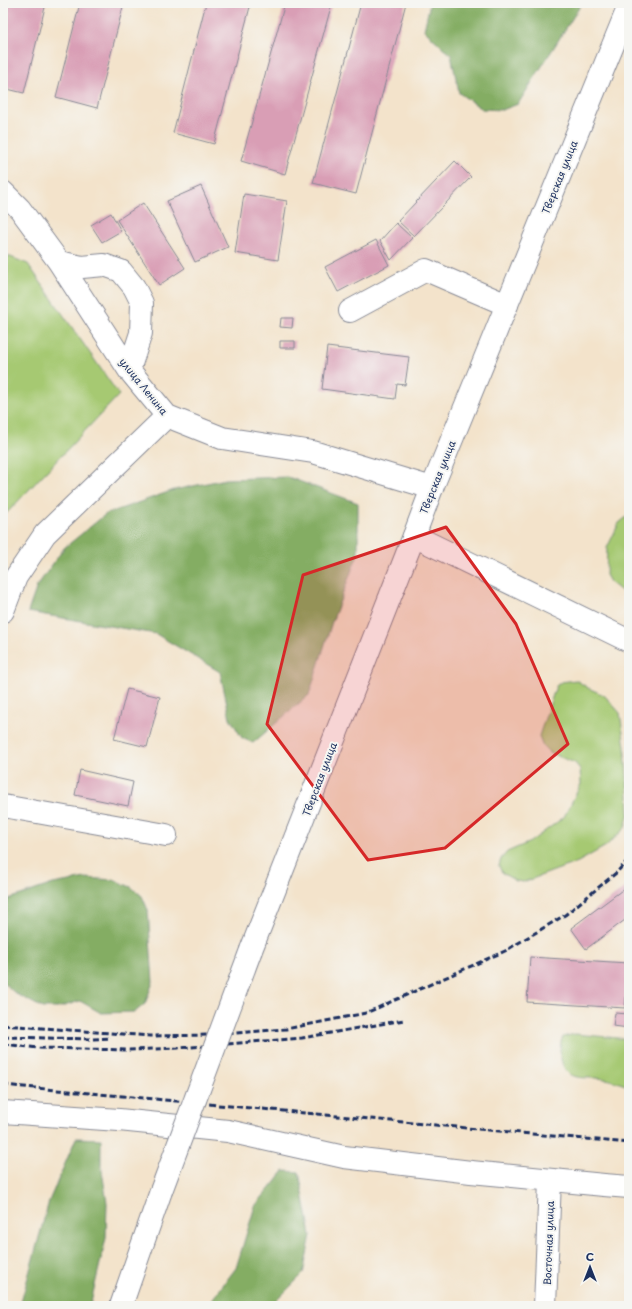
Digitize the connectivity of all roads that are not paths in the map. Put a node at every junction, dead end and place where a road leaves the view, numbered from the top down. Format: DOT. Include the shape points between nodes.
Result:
graph roads {
  1 [pos="629,6"];
  2 [pos="3,192"];
  3 [pos="60,262"];
  4 [pos="507,305"];
  5 [pos="350,311"];
  6 [pos="129,370"];
  7 [pos="167,416"];
  8 [pos="432,488"];
  9 [pos="414,536"];
  10 [pos="3,611"];
  11 [pos="629,641"];
  12 [pos="3,806"];
  13 [pos="166,835"];
  14 [pos="3,1112"];
  15 [pos="550,1180"];
  16 [pos="629,1187"];
  17 [pos="121,1306"];
  18 [pos="545,1306"];
  1 -- 4 [label="main road, Тверская улица"];
  2 -- 3 [label="main road, улица Ленина" via="20,209"];
  3 -- 6 [label="main road, улица Ленина"];
  3 -- 6 [label="main road" via="82,267 104,266 121,271 134,287 142,303 141,333"];
  4 -- 5 [label="main road" via="426,270"];
  4 -- 8 [label="main road, Тверская улица"];
  6 -- 7 [label="main road, улица Ленина"];
  7 -- 8 [label="main road, улица Ленина" via="222,438 313,452"];
  7 -- 10 [label="main road" via="45,534 16,577"];
  8 -- 9 [label="main road, Тверская улица"];
  9 -- 11 [label="main road"];
  9 -- 17 [label="main road, Тверская улица, bridge" via="251,950"];
  12 -- 13 [label="main road"];
  14 -- 15 [label="main road" via="228,1131 344,1157"];
  15 -- 16 [label="main road"];
  15 -- 18 [label="main road, Восточная улица"];
}
